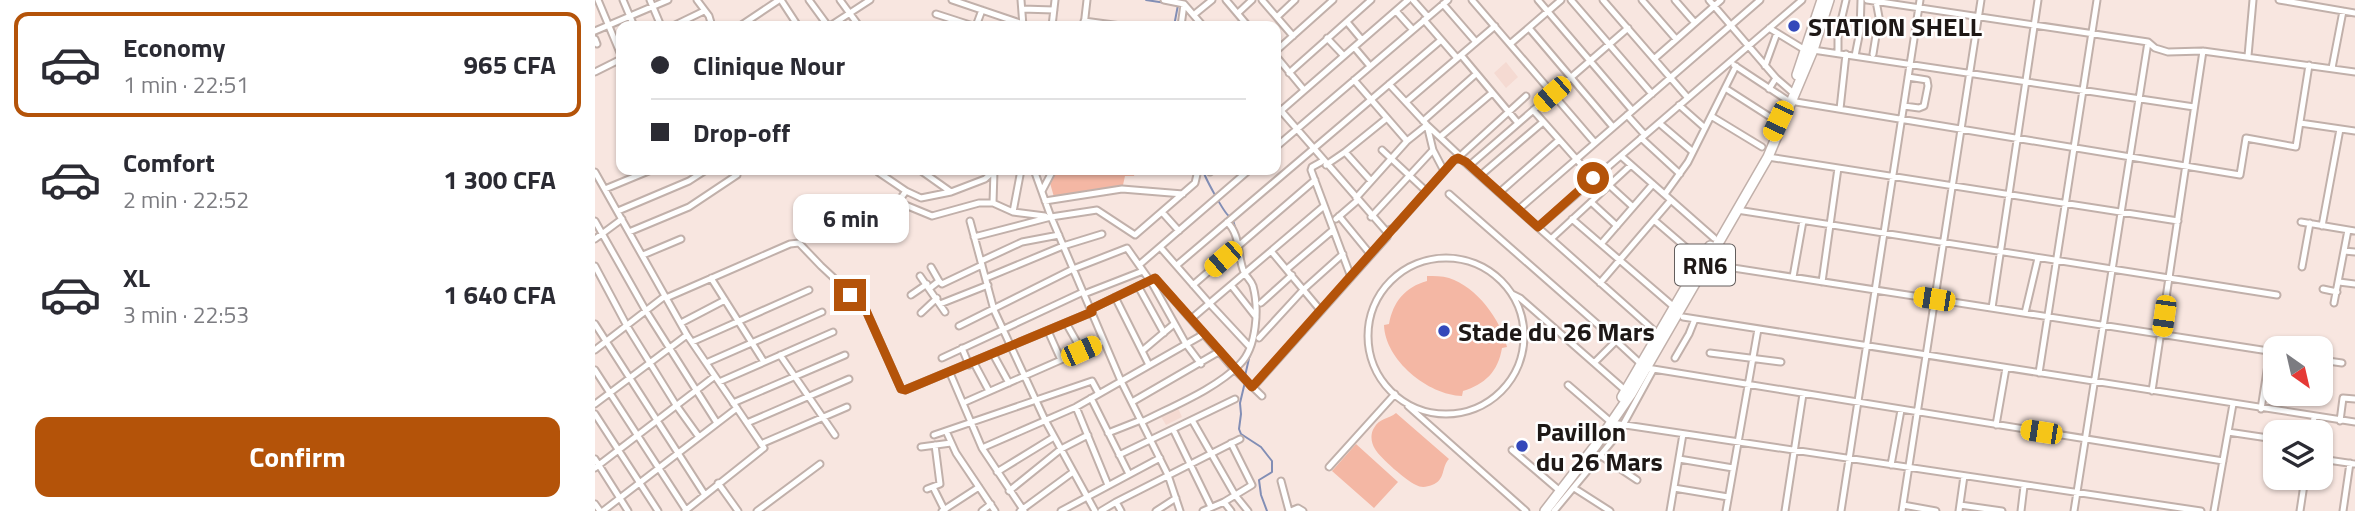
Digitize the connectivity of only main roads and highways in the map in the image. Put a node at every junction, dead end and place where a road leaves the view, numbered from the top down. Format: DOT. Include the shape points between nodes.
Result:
graph roads {
  1 [pos="1829,0"];
  2 [pos="1818,2"];
  3 [pos="1809,50"];
  4 [pos="1660,338"];
  5 [pos="1558,491"];
  6 [pos="1539,511"];
  7 [pos="1545,511"];
  1 -- 3 [label="highway, RN6"];
  2 -- 3 [label="highway, RN6"];
  3 -- 4 [label="highway, RN6" via="1762,156"];
  3 -- 4 [label="highway, RN6" via="1767,157"];
  4 -- 5 [label="highway, RN6" via="1647,368"];
  5 -- 6 [label="highway, RN6"];
  5 -- 7 [label="highway, RN6"];
}
